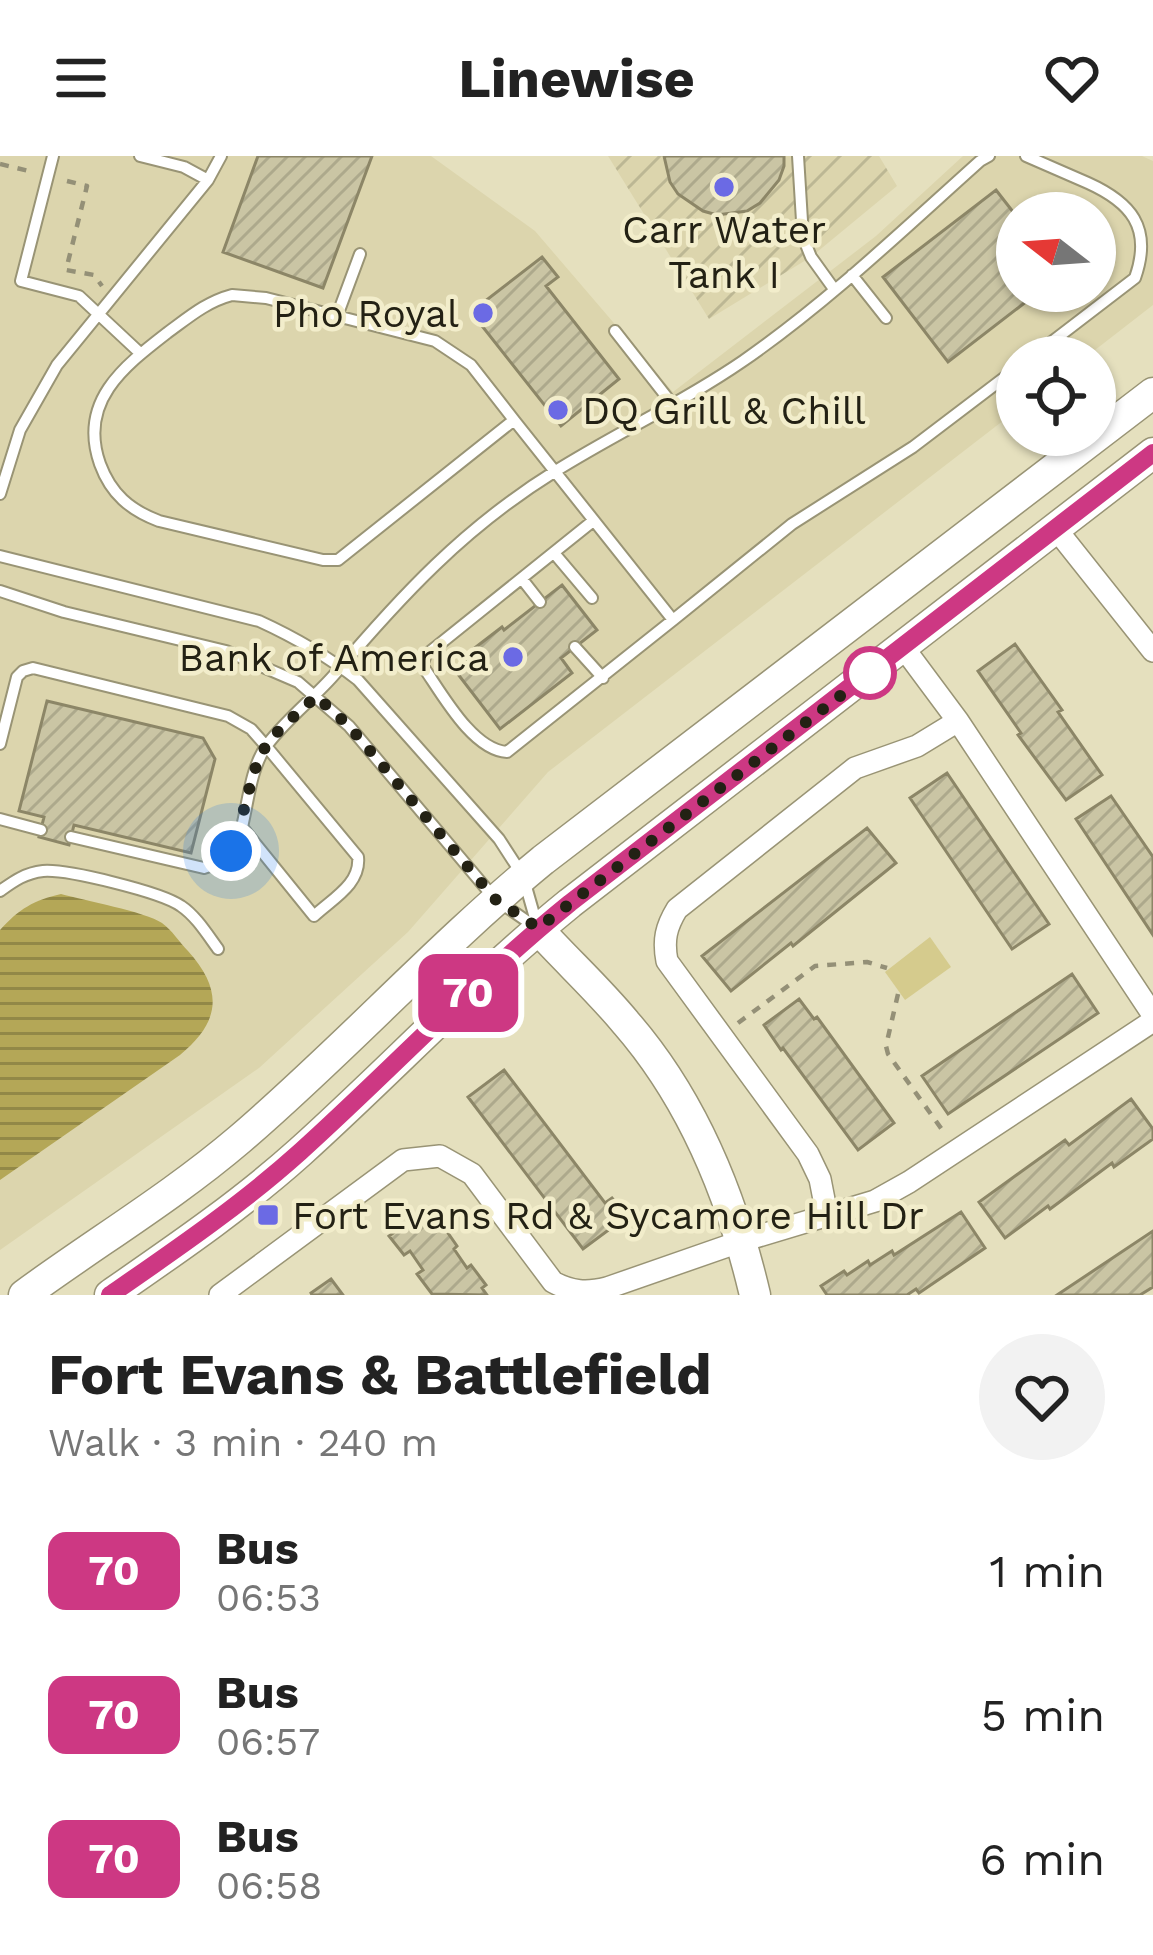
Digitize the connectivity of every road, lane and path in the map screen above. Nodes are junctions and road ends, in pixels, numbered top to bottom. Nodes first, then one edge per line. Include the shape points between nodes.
1 (53, 156) edge
2 (140, 156) edge
3 (221, 156) edge
4 (798, 156) edge
5 (989, 156) edge
6 (1026, 156) edge
7 (0, 164) edge
8 (48, 176) junction
9 (208, 180) junction
10 (361, 254) dead end
11 (852, 274) junction
12 (834, 289) junction
13 (112, 296) junction
14 (98, 313) junction
15 (337, 316) junction
16 (886, 318) dead end
17 (615, 331) dead end
18 (1060, 336) edge
19 (140, 353) junction
20 (996, 384) edge
21 (1153, 393) edge
22 (673, 406) junction
23 (514, 420) junction
24 (1153, 453) edge
25 (554, 472) junction
26 (0, 494) edge
27 (592, 521) junction
28 (1056, 529) junction
29 (554, 553) junction
30 (0, 556) edge
31 (522, 578) junction
32 (0, 591) edge
33 (592, 598) dead end
34 (540, 602) dead end
35 (673, 620) junction
36 (575, 647) dead end
37 (903, 647) junction
38 (1153, 651) edge
39 (341, 667) junction
40 (603, 678) junction
41 (316, 696) junction
42 (958, 721) junction
43 (0, 745) edge
44 (266, 746) junction
45 (0, 819) edge
46 (242, 827) junction
47 (40, 830) dead end
48 (71, 837) dead end
49 (523, 876) junction
50 (0, 891) edge
51 (495, 899) junction
52 (538, 928) junction
53 (218, 949) dead end
54 (887, 968) dead end
55 (898, 994) dead end
56 (1153, 1018) edge
57 (721, 1036) junction
58 (956, 1151) junction
59 (827, 1215) junction
60 (742, 1241) junction
61 (24, 1295) edge
62 (110, 1295) edge
63 (220, 1295) edge
64 (755, 1295) edge

1 - 8 lane
2 - 9 lane
3 - 9 lane
4 - 12 lane via 803,237
5 - 11 lane
6 - 18 lane via 1128,202 1152,233 1148,264 1136,278
7 - 8 path
8 - 13 path via 87,186 66,270 94,275
8 - 14 lane via 21,280 80,296
9 - 13 lane
10 - 15 lane
11 - 12 lane
11 - 16 lane
12 - 22 lane
13 - 14 lane
14 - 19 lane
14 - 26 lane via 31,407
15 - 19 lane via 232,295 209,301
15 - 23 lane via 453,351
17 - 22 lane
19 - 23 lane via 109,384 97,410 95,451 115,493 159,521 322,560 338,560
20 - 35 lane via 792,524
21 - 49 main road
22 - 25 lane
23 - 25 lane
24 - 28 main road
25 - 27 lane
25 - 39 lane via 452,548
27 - 29 lane
27 - 35 lane
28 - 37 main road
28 - 38 street
29 - 31 lane
29 - 33 lane
30 - 39 lane via 259,620
31 - 34 lane
31 - 40 lane via 426,655 422,665 461,720 484,745 507,752
32 - 41 lane via 226,651
35 - 40 lane
36 - 40 lane
37 - 42 street
37 - 52 main road
39 - 41 lane
39 - 49 lane via 499,839
41 - 44 lane
41 - 51 lane
42 - 56 street
42 - 57 street via 855,768 677,909 667,926 667,962
43 - 44 lane via 17,677 34,668 228,716
44 - 46 lane
44 - 46 lane via 358,857 359,870 314,916
45 - 47 lane
46 - 48 lane via 231,851 204,868
49 - 51 main road
49 - 52 lane
50 - 53 lane via 45,871 92,878 174,901
51 - 52 lane
51 - 61 main road via 239,1140
52 - 60 main road via 671,1085
52 - 62 main road via 284,1166
54 - 57 path via 815,966
55 - 58 path via 888,1054
56 - 58 street
57 - 59 street via 808,1154
58 - 59 street via 875,1201
59 - 60 street
60 - 63 street via 607,1288 566,1289 534,1260 472,1174 440,1156 419,1156 387,1171
60 - 64 main road

